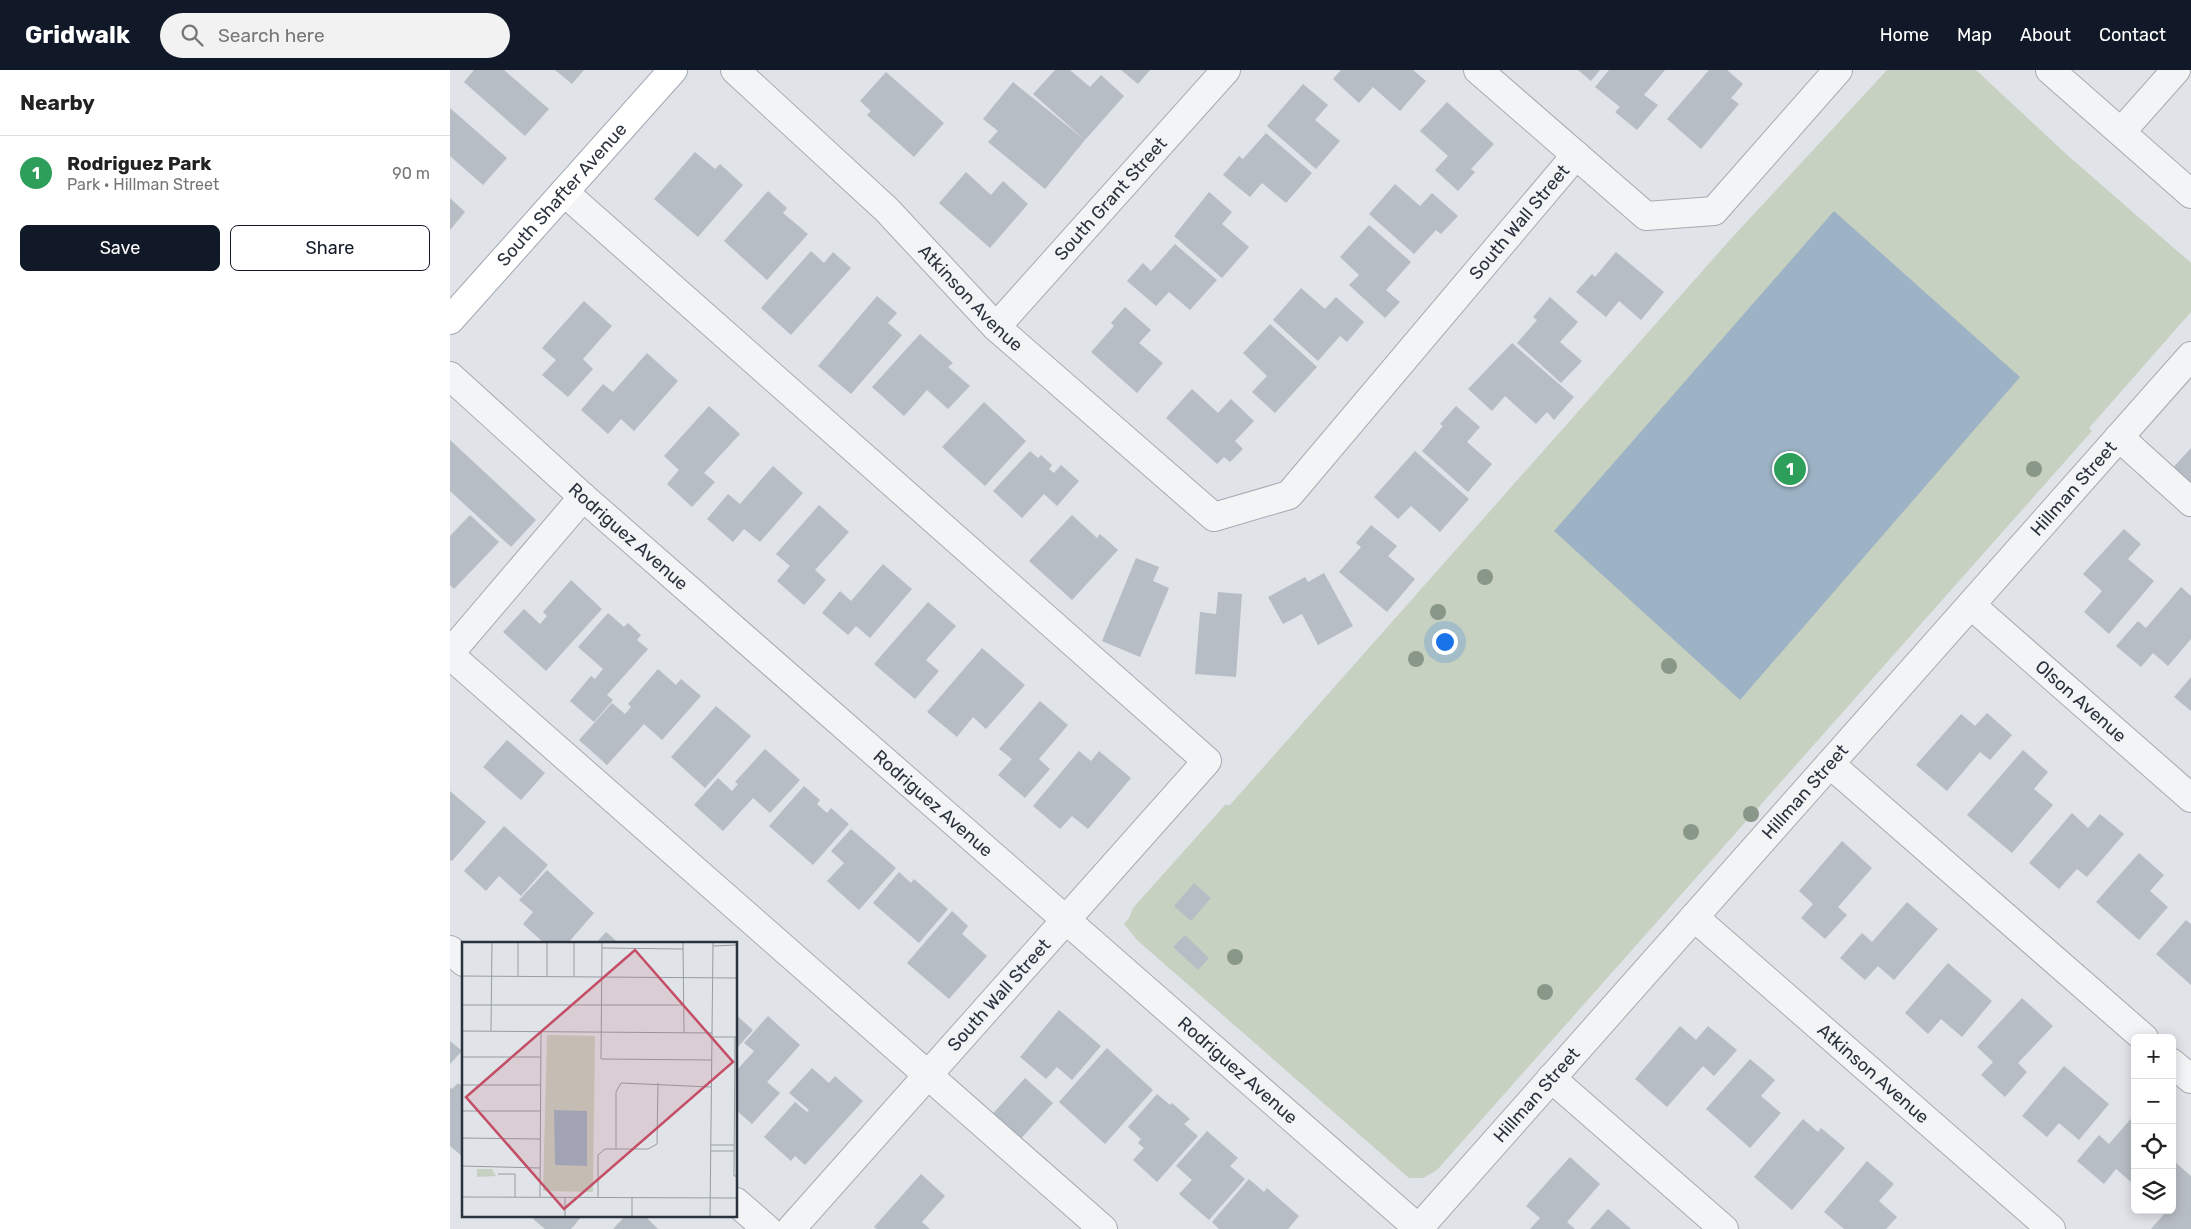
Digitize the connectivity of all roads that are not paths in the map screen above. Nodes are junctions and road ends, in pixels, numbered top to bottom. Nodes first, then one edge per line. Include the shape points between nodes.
1 (673, 70) edge
2 (735, 70) edge
3 (1226, 70) edge
4 (1478, 70) edge
5 (1838, 70) edge
6 (2050, 70) edge
7 (2176, 70) edge
8 (2121, 132) junction
9 (1576, 156) junction
10 (564, 192) junction
11 (2191, 194) edge
12 (450, 320) edge
13 (996, 327) junction
14 (2191, 356) edge
15 (450, 376) edge
16 (2119, 438) junction
17 (582, 497) junction
18 (2191, 502) edge
19 (1214, 516) joint
20 (1971, 606) junction
21 (450, 654) edge
22 (1830, 764) junction
23 (2191, 798) edge
24 (1694, 917) junction
25 (1066, 920) junction
26 (450, 950) edge
27 (462, 960) edge
28 (2139, 1034) edge
29 (2176, 1066) edge
30 (928, 1076) junction
31 (1551, 1078) junction
32 (2191, 1079) edge
33 (738, 1204) edge
34 (767, 1229) edge
35 (791, 1229) edge
36 (1103, 1229) edge
37 (1418, 1229) edge
38 (1724, 1229) edge
39 (2051, 1229) edge

1 - 10 main road, South Shafter Avenue
2 - 13 street, Atkinson Avenue via 887,210
3 - 13 street, South Grant Street
4 - 9 street
5 - 9 street, South Wall Street via 1714,211 1646,216
6 - 8 street
7 - 8 street
8 - 11 street
9 - 19 street, South Wall Street via 1289,495
10 - 12 main road, South Shafter Avenue
10 - 25 street, South Wall Street via 1207,761
13 - 19 street, Atkinson Avenue
14 - 16 street, Hillman Street
15 - 17 street, Rodriguez Avenue
16 - 18 street
16 - 20 street, Hillman Street
17 - 21 street
17 - 25 street, Rodriguez Avenue
20 - 22 street, Hillman Street
20 - 23 street, Olson Avenue
21 - 30 street
22 - 24 street, Hillman Street
22 - 28 street
24 - 31 street, Hillman Street
24 - 39 street, Atkinson Avenue
25 - 30 street, South Wall Street
25 - 37 street, Rodriguez Avenue
26 - 27 street
29 - 32 street
30 - 35 street, South Wall Street
30 - 36 street
31 - 37 street, Hillman Street
31 - 38 street
33 - 34 street

